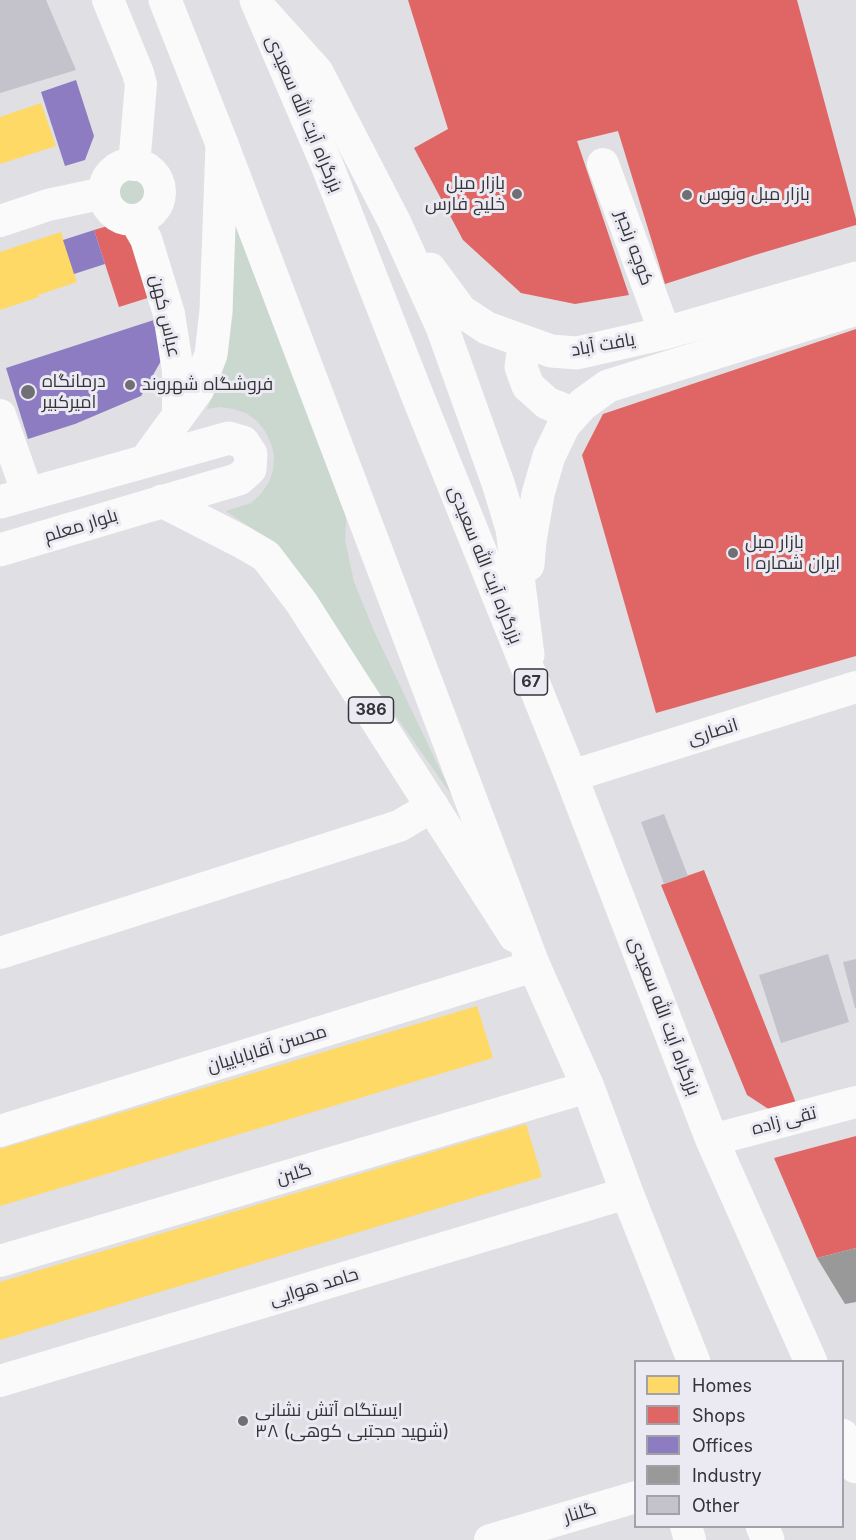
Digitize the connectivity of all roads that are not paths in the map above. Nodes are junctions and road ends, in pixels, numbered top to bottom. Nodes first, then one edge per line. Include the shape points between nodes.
1 (108, 0) edge
2 (165, 0) edge
3 (258, 4) edge
4 (222, 144) junction
5 (603, 164) dead end
6 (134, 165) junction
7 (104, 193) junction
8 (135, 220) junction
9 (0, 221) edge
10 (395, 223) junction
11 (856, 278) edge
12 (856, 309) edge
13 (665, 333) junction
14 (529, 345) junction
15 (574, 414) junction
16 (0, 415) edge
17 (178, 415) junction
18 (146, 460) junction
19 (14, 498) edge
20 (162, 501) junction
21 (0, 550) edge
22 (531, 681) junction
23 (856, 687) edge
24 (571, 776) junction
25 (433, 806) junction
26 (0, 953) edge
27 (534, 966) junction
28 (588, 1087) junction
29 (856, 1102) edge
30 (0, 1131) edge
31 (712, 1140) junction
32 (627, 1193) junction
33 (0, 1261) edge
34 (797, 1328) junction
35 (694, 1359) edge
36 (802, 1360) edge
37 (811, 1360) edge
38 (0, 1381) edge
39 (844, 1437) edge
40 (856, 1467) edge
41 (634, 1498) edge
42 (493, 1540) edge

1 - 6 street via 141,84
2 - 4 main road
3 - 10 main road via 316,72
3 - 22 main road, بزرگراه آیت الله سعیدی / 67 via 327,165
4 - 17 main road via 212,354 198,389
4 - 27 main road
5 - 13 street, کوچه رنجبر
6 - 7 street via 117,169 105,184
6 - 8 street via 144,167 156,179 159,197 151,212
7 - 8 street via 110,210
7 - 9 street
8 - 17 street, عباس کهن via 146,239 169,314
10 - 14 main road, یافت آباد via 461,311 487,328
10 - 22 main road via 442,327 512,529
11 - 13 main road, یافت آباد
12 - 15 main road via 608,386
13 - 14 main road, یافت آباد via 577,353
14 - 15 main road via 521,367 528,386 548,403
15 - 22 main road via 549,456 530,541 527,586
16 - 19 street
17 - 18 main road
18 - 19 main road
18 - 20 main road, بلوار معلم via 229,438 243,442 251,454 250,469 239,478
20 - 21 main road, بلوار معلم
20 - 25 main road, 386 via 266,556 301,602
22 - 24 main road, بزرگراه آیت الله سعیدی / 67
23 - 24 street, انصاری
24 - 31 main road, بزرگراه آیت الله سعیدی / 67
25 - 26 street via 399,826
25 - 27 main road, 386
27 - 28 main road
27 - 30 street, محسن آقاباباییان
28 - 32 main road
28 - 33 street, گلبن
29 - 31 street, تقی زاده
31 - 34 main road, بزرگراه آیت الله سعیدی / 67
32 - 35 main road
32 - 38 street, حامد هوایی
34 - 36 main road
34 - 37 main road, بزرگراه آیت الله سعیدی / 67
39 - 40 main road
41 - 42 street, گلنار

